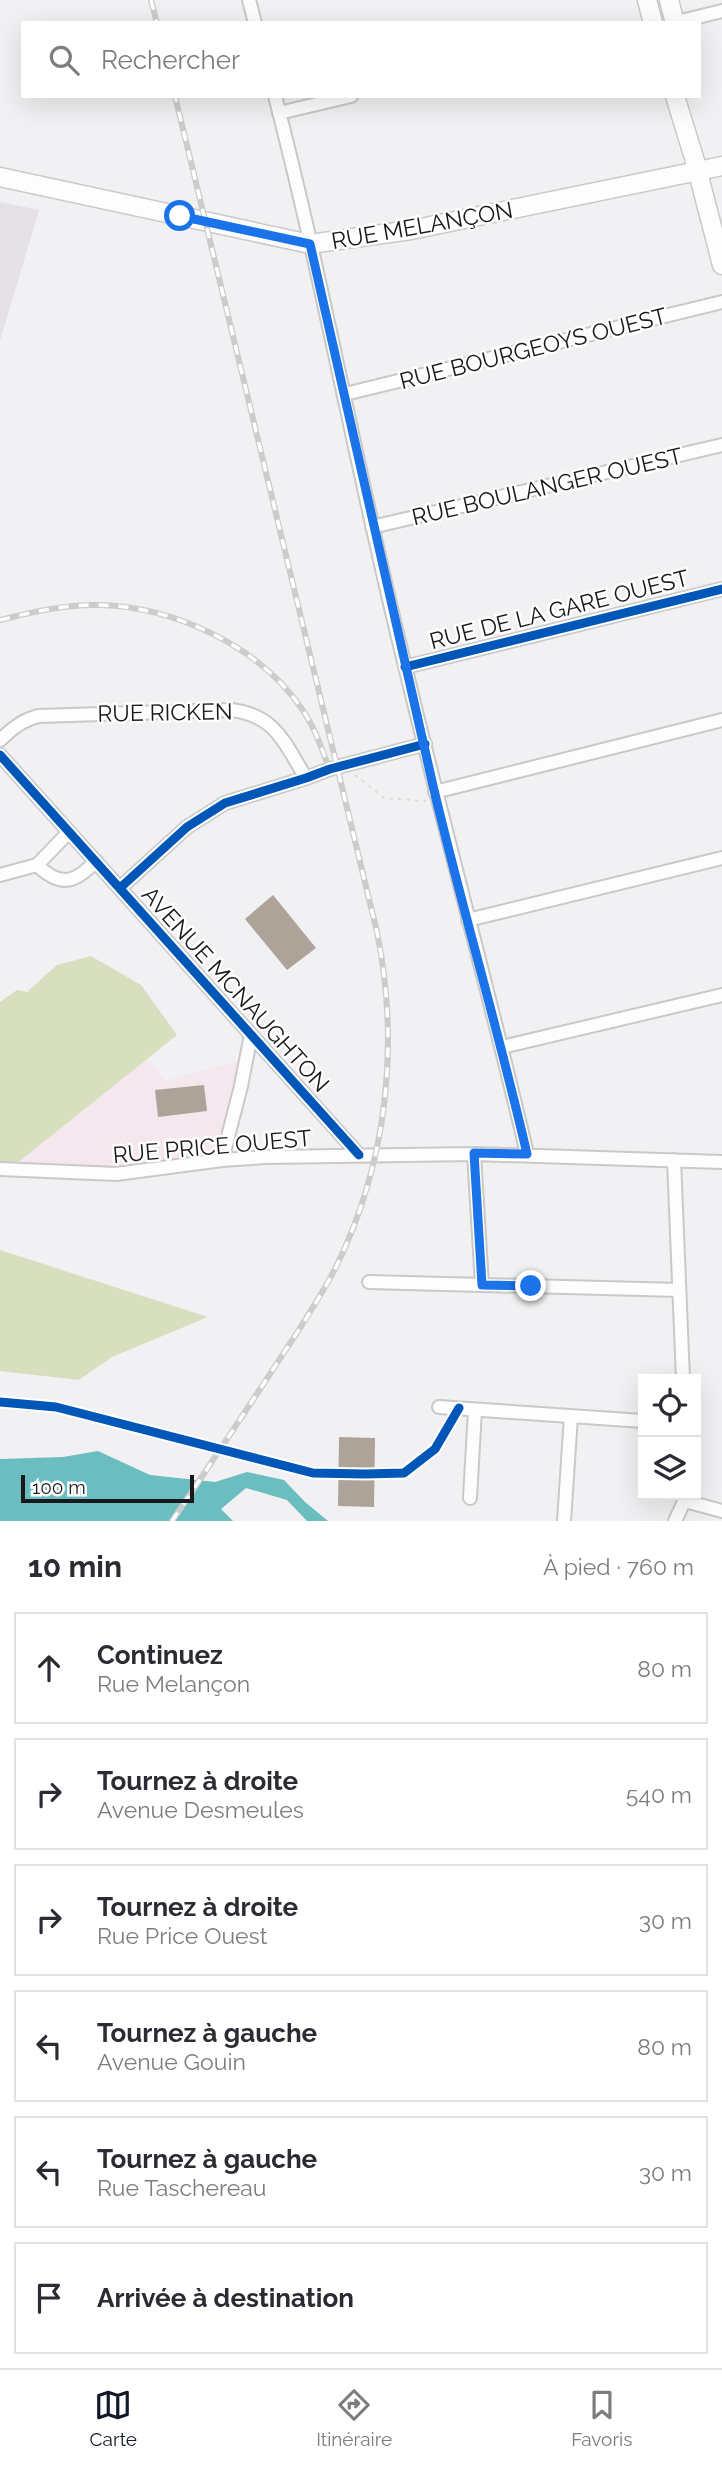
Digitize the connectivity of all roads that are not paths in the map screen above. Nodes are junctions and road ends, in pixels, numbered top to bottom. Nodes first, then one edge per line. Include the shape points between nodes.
1 (249, 0) edge
2 (647, 0) edge
3 (669, 0) edge
4 (722, 11) edge
5 (254, 21) edge
6 (652, 21) edge
7 (674, 21) edge
8 (682, 21) edge
9 (275, 98) edge
10 (343, 98) edge
11 (676, 98) edge
12 (685, 98) edge
13 (279, 113) junction
14 (696, 166) junction
15 (722, 166) edge
16 (0, 177) edge
17 (310, 244) junction
18 (722, 265) edge
19 (722, 302) edge
20 (345, 394) junction
21 (722, 445) edge
22 (372, 527) junction
23 (722, 589) edge
24 (405, 667) junction
25 (722, 720) edge
26 (0, 740) edge
27 (425, 744) junction
28 (0, 755) edge
29 (306, 778) junction
30 (436, 797) junction
31 (69, 832) junction
32 (722, 858) edge
33 (96, 861) junction
34 (37, 865) junction
35 (0, 874) edge
36 (120, 888) junction
37 (468, 920) junction
38 (722, 995) edge
39 (251, 1035) junction
40 (502, 1047) junction
41 (474, 1153) junction
42 (527, 1154) junction
43 (359, 1155) junction
44 (222, 1160) junction
45 (674, 1160) junction
46 (722, 1162) edge
47 (0, 1169) edge
48 (369, 1282) dead end
49 (482, 1285) junction
50 (679, 1290) junction
51 (683, 1374) edge
52 (439, 1407) dead end
53 (475, 1410) junction
54 (571, 1416) junction
55 (638, 1421) edge
56 (470, 1498) dead end
57 (685, 1500) edge
58 (692, 1500) edge
59 (722, 1510) edge
60 (564, 1521) edge
61 (676, 1521) edge

1 - 5 street
2 - 6 street
3 - 7 street
4 - 8 street
9 - 13 street
10 - 13 street
11 - 14 street
12 - 14 street
13 - 17 street
14 - 15 street, RUE MELANÇON
14 - 17 street, RUE MELANÇON via 411,230
14 - 18 street
16 - 17 street, RUE MELANÇON
17 - 20 street
19 - 20 street, RUE BOURGEOYS OUEST
20 - 22 street
21 - 22 street, RUE BOULANGER OUEST
22 - 24 street
23 - 24 street, RUE DE LA GARE OUEST
24 - 27 street
25 - 30 street
26 - 29 street, RUE RICKEN via 12,728 38,716 249,712 277,730
27 - 29 street
27 - 30 street
28 - 31 street, AVENUE MCNAUGHTON
29 - 36 street via 225,803 187,827
30 - 37 street
31 - 33 street, AVENUE MCNAUGHTON
31 - 34 street
32 - 37 street
33 - 34 street via 78,877 62,882
33 - 36 street, AVENUE MCNAUGHTON
34 - 35 street
36 - 39 street, AVENUE MCNAUGHTON
37 - 40 street
38 - 40 street
39 - 43 street, AVENUE MCNAUGHTON
39 - 44 street, AVENUE MCNAUGHTON
40 - 42 street
41 - 42 street, RUE PRICE OUEST
41 - 43 street, RUE PRICE OUEST
41 - 49 street
42 - 45 street, RUE PRICE OUEST
43 - 44 street, RUE PRICE OUEST
44 - 47 street, RUE PRICE OUEST via 116,1174
45 - 46 street, RUE PRICE OUEST
45 - 50 street
48 - 49 street
49 - 50 street
50 - 51 street
52 - 53 street
53 - 54 street
53 - 56 street
54 - 55 street
54 - 60 street
57 - 61 street
58 - 59 street

